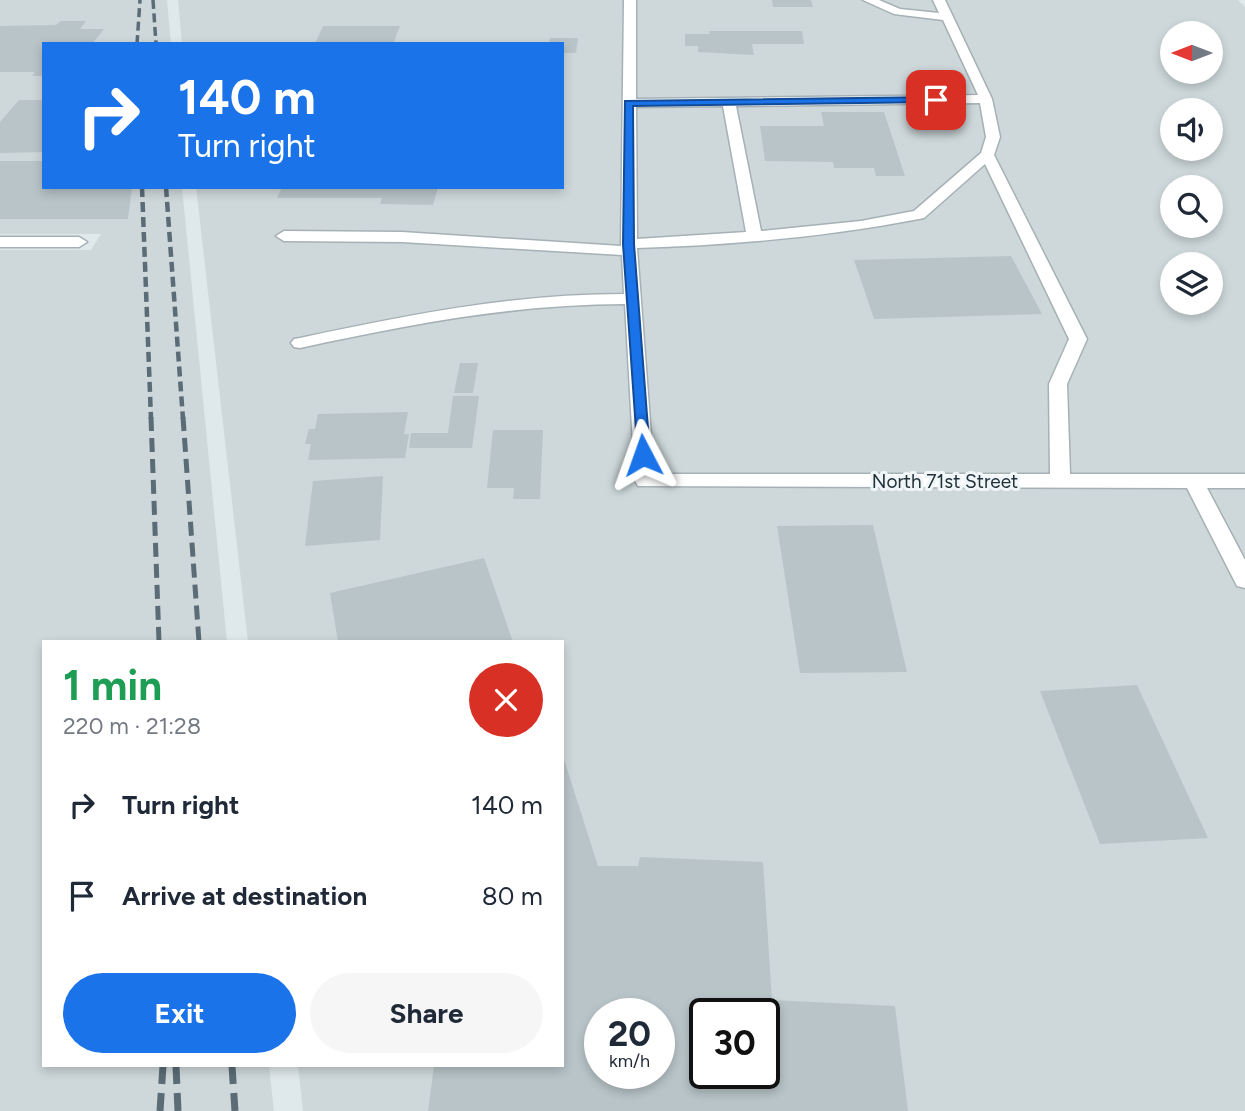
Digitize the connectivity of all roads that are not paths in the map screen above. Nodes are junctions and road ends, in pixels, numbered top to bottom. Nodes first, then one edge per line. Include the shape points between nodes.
1 (630, 0) edge
2 (869, 0) edge
3 (939, 0) edge
4 (947, 17) junction
5 (986, 99) junction
6 (628, 103) junction
7 (729, 103) junction
8 (987, 155) junction
9 (284, 236) dead end
10 (754, 236) junction
11 (0, 242) edge
12 (79, 242) dead end
13 (629, 248) junction
14 (632, 299) junction
15 (300, 343) dead end
16 (1193, 480) junction
17 (1060, 481) junction
18 (1245, 481) edge
19 (1245, 580) edge

1 - 6 street
2 - 4 street via 898,12
3 - 4 street
4 - 5 street
5 - 7 street
5 - 8 street via 993,137
6 - 7 street
6 - 13 street
7 - 10 street
8 - 10 street via 919,215 861,226
8 - 17 street via 1078,339 1058,384
9 - 13 street via 415,237
10 - 13 street
11 - 12 street
13 - 14 street
14 - 15 street via 592,298 433,316
14 - 17 street, North 71st Street via 645,481
16 - 17 street, North 71st Street
16 - 18 street, North 71st Street
16 - 19 street

